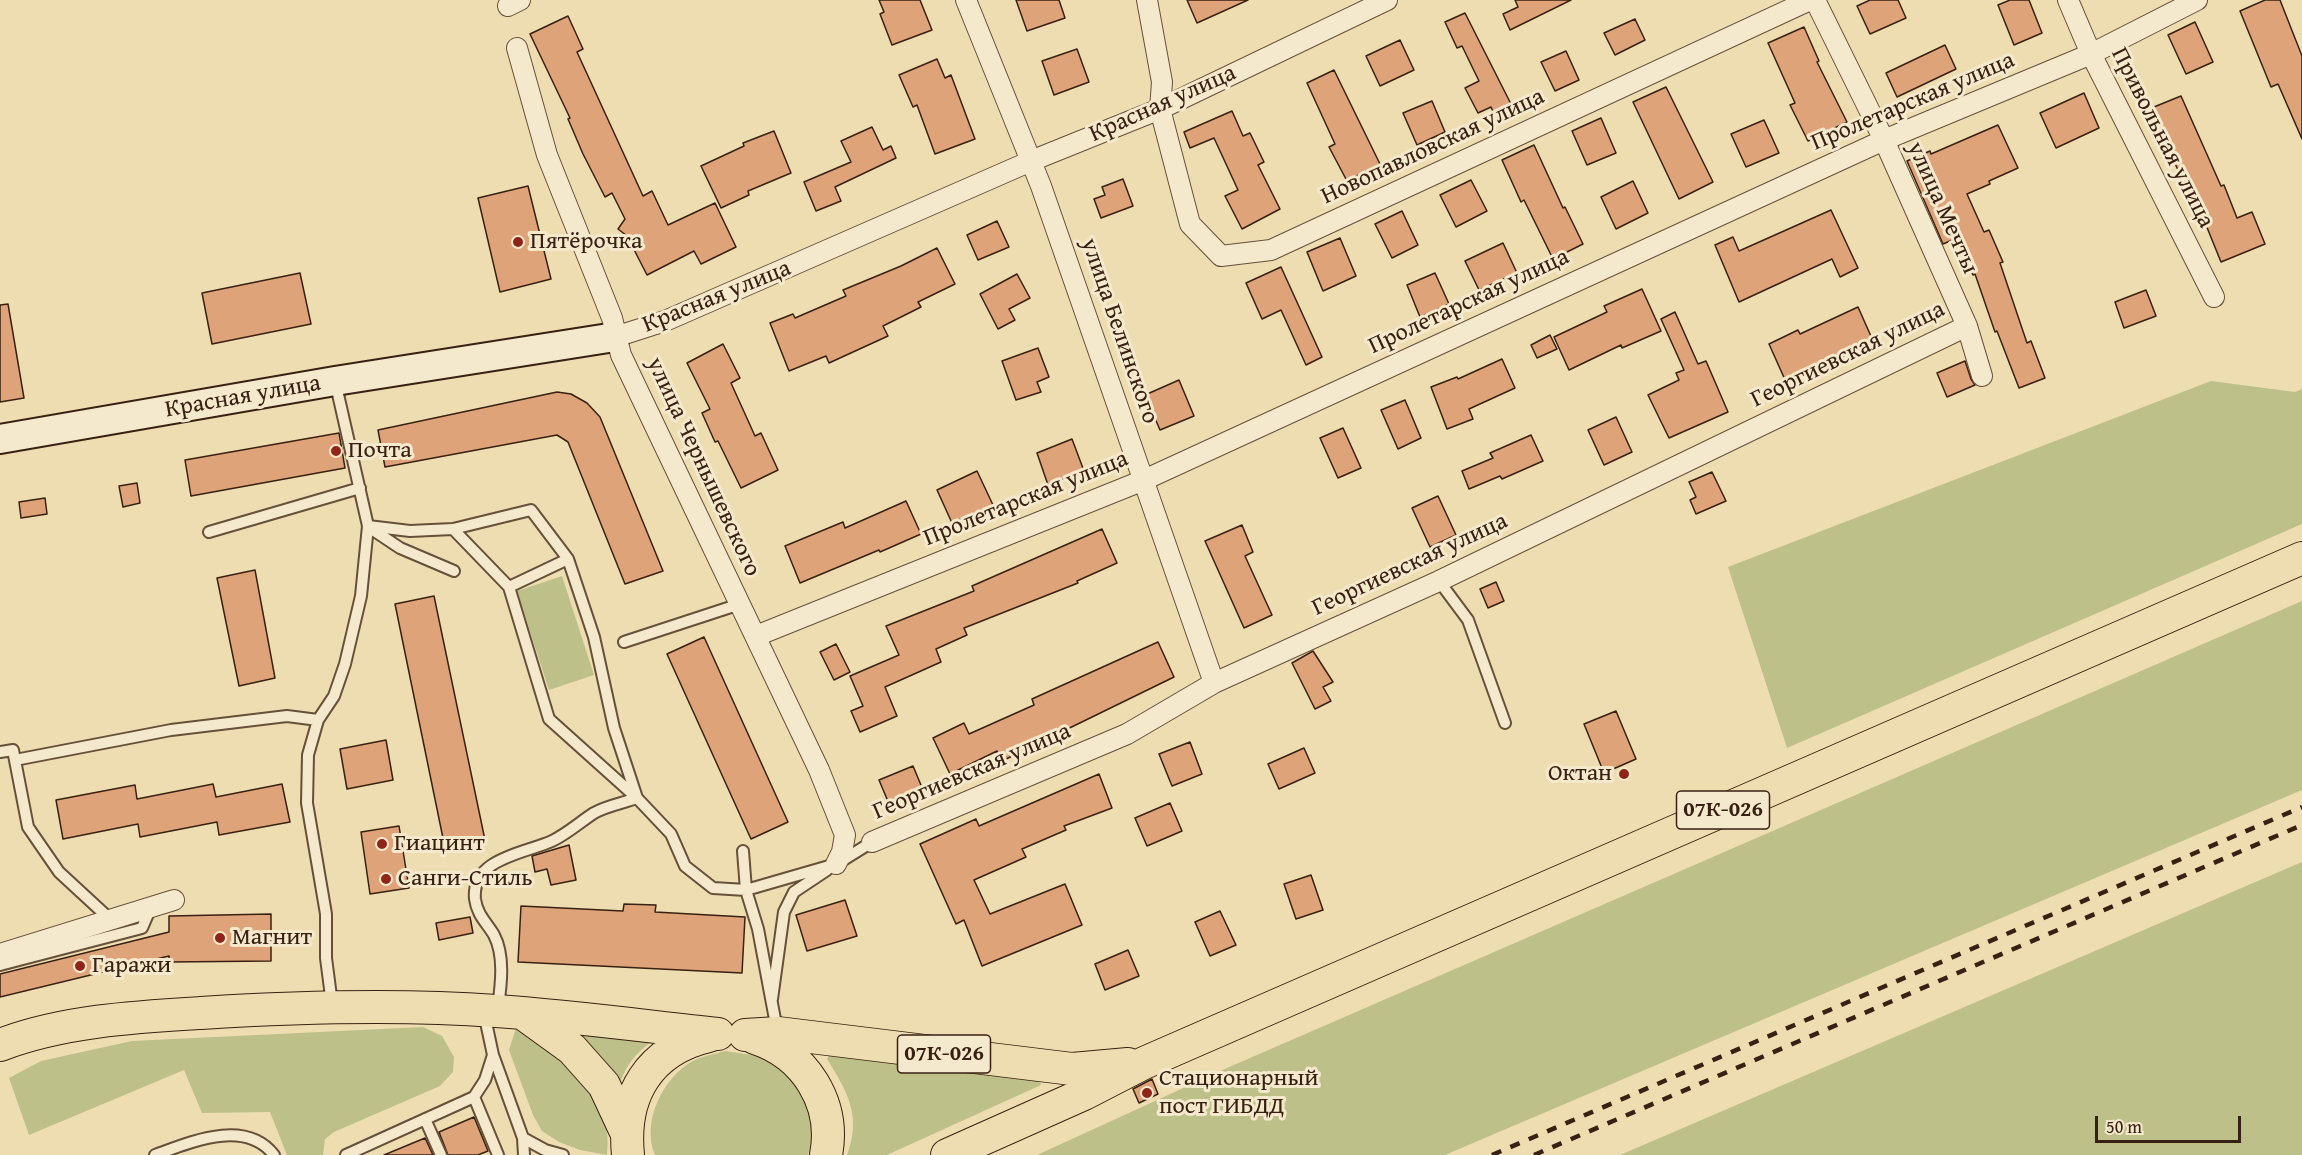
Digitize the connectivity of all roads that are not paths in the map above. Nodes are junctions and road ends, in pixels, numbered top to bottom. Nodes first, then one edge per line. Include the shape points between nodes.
1 (966, 0) edge
2 (1147, 0) edge
3 (1387, 0) edge
4 (1813, 0) edge
5 (2068, 0) edge
6 (2198, 0) edge
7 (517, 48) dead end
8 (2091, 54) junction
9 (1160, 109) junction
10 (1884, 140) junction
11 (1030, 161) junction
12 (2214, 297) dead end
13 (1966, 326) junction
14 (615, 337) junction
15 (1982, 376) dead end
16 (335, 381) junction
17 (0, 439) edge
18 (1144, 480) junction
19 (360, 488) junction
20 (368, 526) junction
21 (453, 529) junction
22 (209, 532) dead end
23 (2302, 558) edge
24 (568, 559) junction
25 (454, 571) dead end
26 (1439, 581) junction
27 (509, 587) junction
28 (740, 604) junction
29 (756, 636) junction
30 (624, 642) dead end
31 (1214, 683) junction
32 (318, 720) junction
33 (1504, 723) dead end
34 (0, 752) edge
35 (15, 760) junction
36 (637, 798) junction
37 (872, 842) joint
38 (743, 850) dead end
39 (836, 864) junction
40 (746, 890) junction
41 (174, 900) dead end
42 (151, 908) junction
43 (111, 920) junction
44 (0, 954) edge
45 (0, 965) edge
46 (772, 999) junction
47 (333, 1007) junction
48 (502, 1012) junction
49 (778, 1033) junction
50 (731, 1034) junction
51 (0, 1045) edge
52 (493, 1055) junction
53 (1144, 1062) junction
54 (474, 1097) junction
55 (425, 1119) junction
56 (523, 1138) junction
57 (627, 1144) edge
58 (155, 1155) edge
59 (274, 1155) edge
60 (346, 1155) edge
61 (441, 1155) edge
62 (498, 1155) edge
63 (524, 1155) edge
64 (563, 1155) edge
65 (826, 1155) edge
66 (947, 1155) edge

1 - 11 street, улица Белинского
2 - 9 street via 1162,82
3 - 9 street, Красная улица
4 - 9 street, Новопавловская улица via 1271,250 1221,256 1190,224
4 - 10 street, улица Мечты
5 - 8 street, Привольная улица
6 - 8 street, Пролетарская улица
7 - 14 street, улица Чернышевского via 547,155 612,318
8 - 10 street, Пролетарская улица
8 - 12 street, Привольная улица
9 - 11 street, Красная улица
10 - 13 street, улица Мечты
10 - 18 street, Пролетарская улица
11 - 14 street, Красная улица via 665,321
11 - 18 street, улица Белинского
13 - 15 street, улица Мечты
13 - 26 street, Георгиевская улица
14 - 16 street, Красная улица
14 - 28 street, улица Чернышевского
16 - 17 street, Красная улица
16 - 19 lane
18 - 29 street, Пролетарская улица
18 - 31 street, улица Белинского
19 - 20 lane
19 - 22 lane
20 - 21 lane via 410,531
20 - 25 lane via 400,548
20 - 32 lane via 361,596 345,664 334,696
21 - 24 lane via 531,510
21 - 27 lane
23 - 53 main road, 07К-026
24 - 27 lane
24 - 36 lane via 594,637 614,728
26 - 31 street, Георгиевская улица
26 - 33 lane via 1468,620
27 - 36 lane via 549,719
28 - 29 street, улица Чернышевского
28 - 30 lane
29 - 39 street, улица Чернышевского via 845,835 843,852
31 - 37 street, Георгиевская улица via 1127,734
32 - 35 lane via 287,716 171,730
32 - 47 lane via 308,754 307,803 326,914 326,958
34 - 35 lane via 13,750
35 - 43 lane via 28,827 58,872
36 - 40 lane via 671,834 685,866 713,888
36 - 48 lane via 597,812 553,841 490,866 478,879 475,898 499,957
37 - 39 lane
38 - 40 lane
39 - 40 lane
39 - 46 lane via 794,892 784,912
40 - 46 lane
41 - 42 street
42 - 43 street
42 - 45 lane via 142,928
43 - 44 street
46 - 49 lane
47 - 48 main road
47 - 51 main road via 96,1022 23,1036
48 - 50 main road
48 - 52 lane
48 - 57 main road via 572,1049 604,1085
49 - 50 main road, 07К-026
49 - 53 main road, 07К-026 via 1072,1070
50 - 57 main road via 689,1041 664,1055 644,1077 631,1103
50 - 65 main road via 770,1042 792,1057 810,1077 823,1100 828,1126
52 - 54 lane via 485,1080
52 - 56 lane
53 - 66 main road, 07К-026 via 1084,1094
54 - 55 lane
54 - 62 lane
55 - 60 lane
55 - 61 lane
56 - 63 lane
56 - 64 lane
58 - 59 lane via 192,1141 233,1135 255,1138

